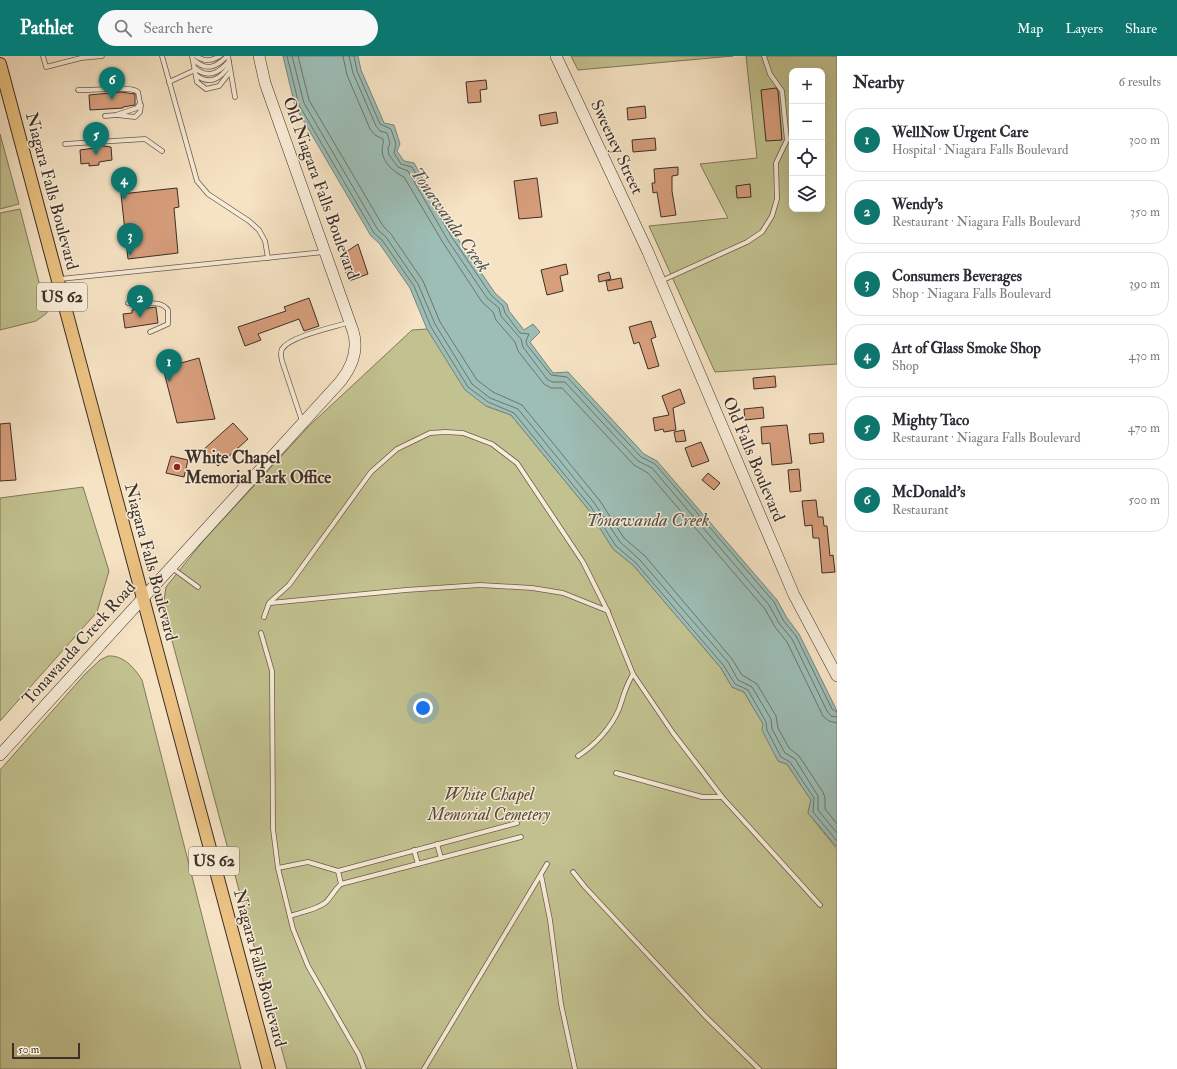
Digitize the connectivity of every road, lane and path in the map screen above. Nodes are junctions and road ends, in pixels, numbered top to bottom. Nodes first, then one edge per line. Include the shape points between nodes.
1 (43, 56) edge
2 (102, 56) edge
3 (162, 56) edge
4 (220, 56) edge
5 (227, 56) edge
6 (258, 56) edge
7 (556, 56) edge
8 (764, 56) edge
9 (194, 57) edge
10 (73, 58) edge
11 (0, 64) edge
12 (229, 64) junction
13 (195, 71) junction
14 (230, 72) junction
15 (169, 82) junction
16 (78, 90) dead end
17 (235, 97) dead end
18 (105, 116) dead end
19 (65, 144) dead end
20 (162, 151) dead end
21 (325, 252) junction
22 (648, 252) joint
23 (268, 258) junction
24 (57, 279) junction
25 (660, 282) junction
26 (128, 303) dead end
27 (352, 326) junction
28 (150, 332) dead end
29 (302, 421) junction
30 (170, 567) junction
31 (198, 587) dead end
32 (142, 598) junction
33 (269, 604) junction
34 (608, 612) junction
35 (264, 617) dead end
36 (262, 633) dead end
37 (633, 674) junction
38 (837, 676) edge
39 (0, 755) edge
40 (578, 756) dead end
41 (616, 773) dead end
42 (722, 798) junction
43 (517, 823) dead end
44 (521, 837) dead end
45 (437, 844) junction
46 (414, 850) junction
47 (441, 858) junction
48 (418, 864) junction
49 (547, 864) dead end
50 (278, 868) junction
51 (338, 871) junction
52 (573, 872) dead end
53 (541, 875) junction
54 (341, 884) junction
55 (820, 905) dead end
56 (290, 916) junction
57 (269, 1069) edge
58 (364, 1069) edge
59 (424, 1069) edge
60 (575, 1069) edge
61 (759, 1069) edge

1 - 10 lane via 46,67
2 - 10 lane
3 - 15 lane
4 - 9 lane via 211,60
5 - 9 lane via 220,63 207,68 200,66
5 - 12 lane
6 - 21 street, Old Niagara Falls Boulevard via 265,83
7 - 22 street, Sweeney Street
8 - 25 lane via 770,74 782,91 787,140 776,163 777,199 772,216 762,232 747,242
9 - 13 lane
11 - 24 main road, Niagara Falls Boulevard / US 62
12 - 13 lane via 215,73
12 - 13 lane via 223,75 213,81 202,80
12 - 14 lane
13 - 14 lane via 197,82 206,89 219,86
13 - 15 lane
14 - 17 lane
15 - 23 lane via 197,181 212,196 255,226 263,236
16 - 18 lane via 92,92 132,88 138,92 140,103 135,110
19 - 20 lane via 145,139
21 - 23 lane
21 - 27 street, Old Niagara Falls Boulevard
22 - 25 street, Old Falls Boulevard
23 - 24 lane
24 - 32 main road, Niagara Falls Boulevard / US 62
25 - 38 street, Old Falls Boulevard via 794,595
26 - 28 lane via 158,303 166,307 169,314 168,324
27 - 29 street, Tonawanda Creek Road via 356,347 349,369 340,382
27 - 29 lane via 297,339 282,349 280,354
29 - 30 street, Tonawanda Creek Road
30 - 31 lane
30 - 32 street, Tonawanda Creek Road
32 - 39 street, Tonawanda Creek Road
32 - 57 main road, Niagara Falls Boulevard / US 62
33 - 34 lane via 480,585 532,588 563,593
33 - 34 lane via 289,585 371,472 397,449 430,433 445,432 463,433 492,444 517,463 583,562
33 - 35 lane
34 - 37 lane
36 - 50 lane via 272,671 273,829
37 - 40 lane via 607,728 591,747
37 - 42 lane
41 - 42 lane via 702,797
42 - 55 lane
43 - 45 lane
44 - 47 lane
45 - 46 lane
45 - 47 lane
46 - 48 lane
46 - 51 lane
47 - 48 lane
48 - 54 lane
49 - 53 lane
50 - 51 lane via 308,862
50 - 56 lane
51 - 54 lane
52 - 61 lane via 705,1016
53 - 59 lane
53 - 60 lane via 561,1004
54 - 56 lane via 333,891 327,902
56 - 58 lane via 308,966

